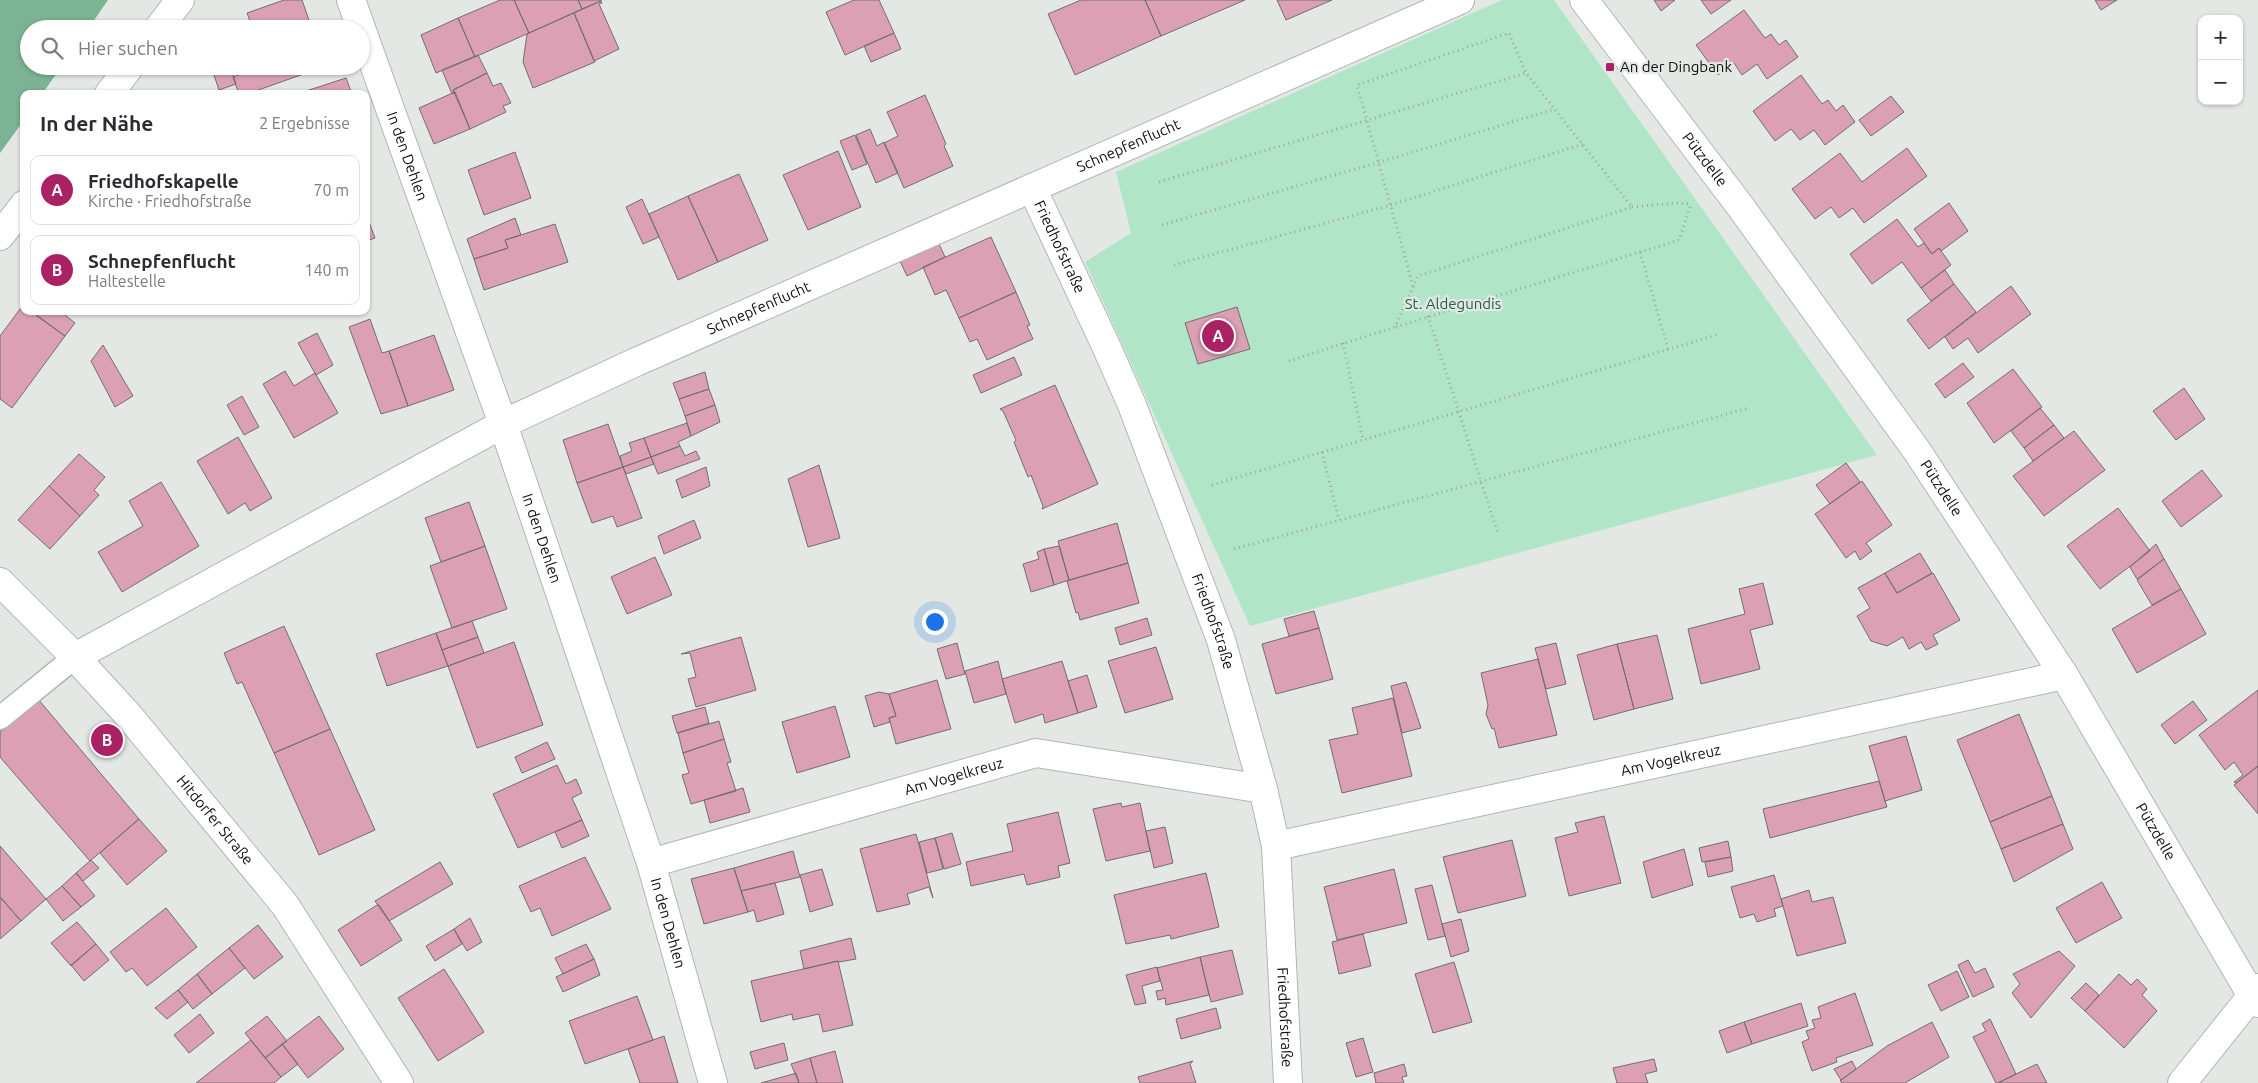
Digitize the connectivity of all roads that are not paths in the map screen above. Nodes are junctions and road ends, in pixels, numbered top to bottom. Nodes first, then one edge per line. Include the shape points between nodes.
1 (180, 0) edge
2 (351, 0) edge
3 (1460, 0) edge
4 (1584, 0) edge
5 (165, 20) edge
6 (358, 20) edge
7 (370, 53) edge
8 (123, 75) edge
9 (112, 90) edge
10 (1032, 188) junction
11 (20, 210) edge
12 (0, 236) edge
13 (503, 424) junction
14 (0, 582) edge
15 (75, 657) junction
16 (2064, 676) junction
17 (0, 718) edge
18 (1263, 789) junction
19 (1276, 846) junction
20 (651, 863) junction
21 (2256, 996) edge
22 (399, 1083) edge
23 (713, 1083) edge
24 (1288, 1083) edge
25 (2182, 1083) edge

1 - 5 street
2 - 6 street, In den Dehlen
3 - 10 street, Schnepfenflucht
4 - 16 street, Pützdelle via 1740,206 1917,451
7 - 13 street, In den Dehlen
8 - 9 street
10 - 13 street, Schnepfenflucht
10 - 18 street, Friedhofstraße via 1132,405 1221,640
11 - 12 street
13 - 15 street, Schnepfenflucht
13 - 20 street, In den Dehlen
14 - 15 street, Hitdorfer Straße
15 - 17 lane
15 - 22 street, Hitdorfer Straße via 129,716 285,905
16 - 19 street, Am Vogelkreuz
16 - 21 street, Pützdelle
18 - 19 street, Friedhofstraße
18 - 20 street, Am Vogelkreuz via 1036,753
19 - 24 street, Friedhofstraße
20 - 23 street, In den Dehlen
21 - 25 street

